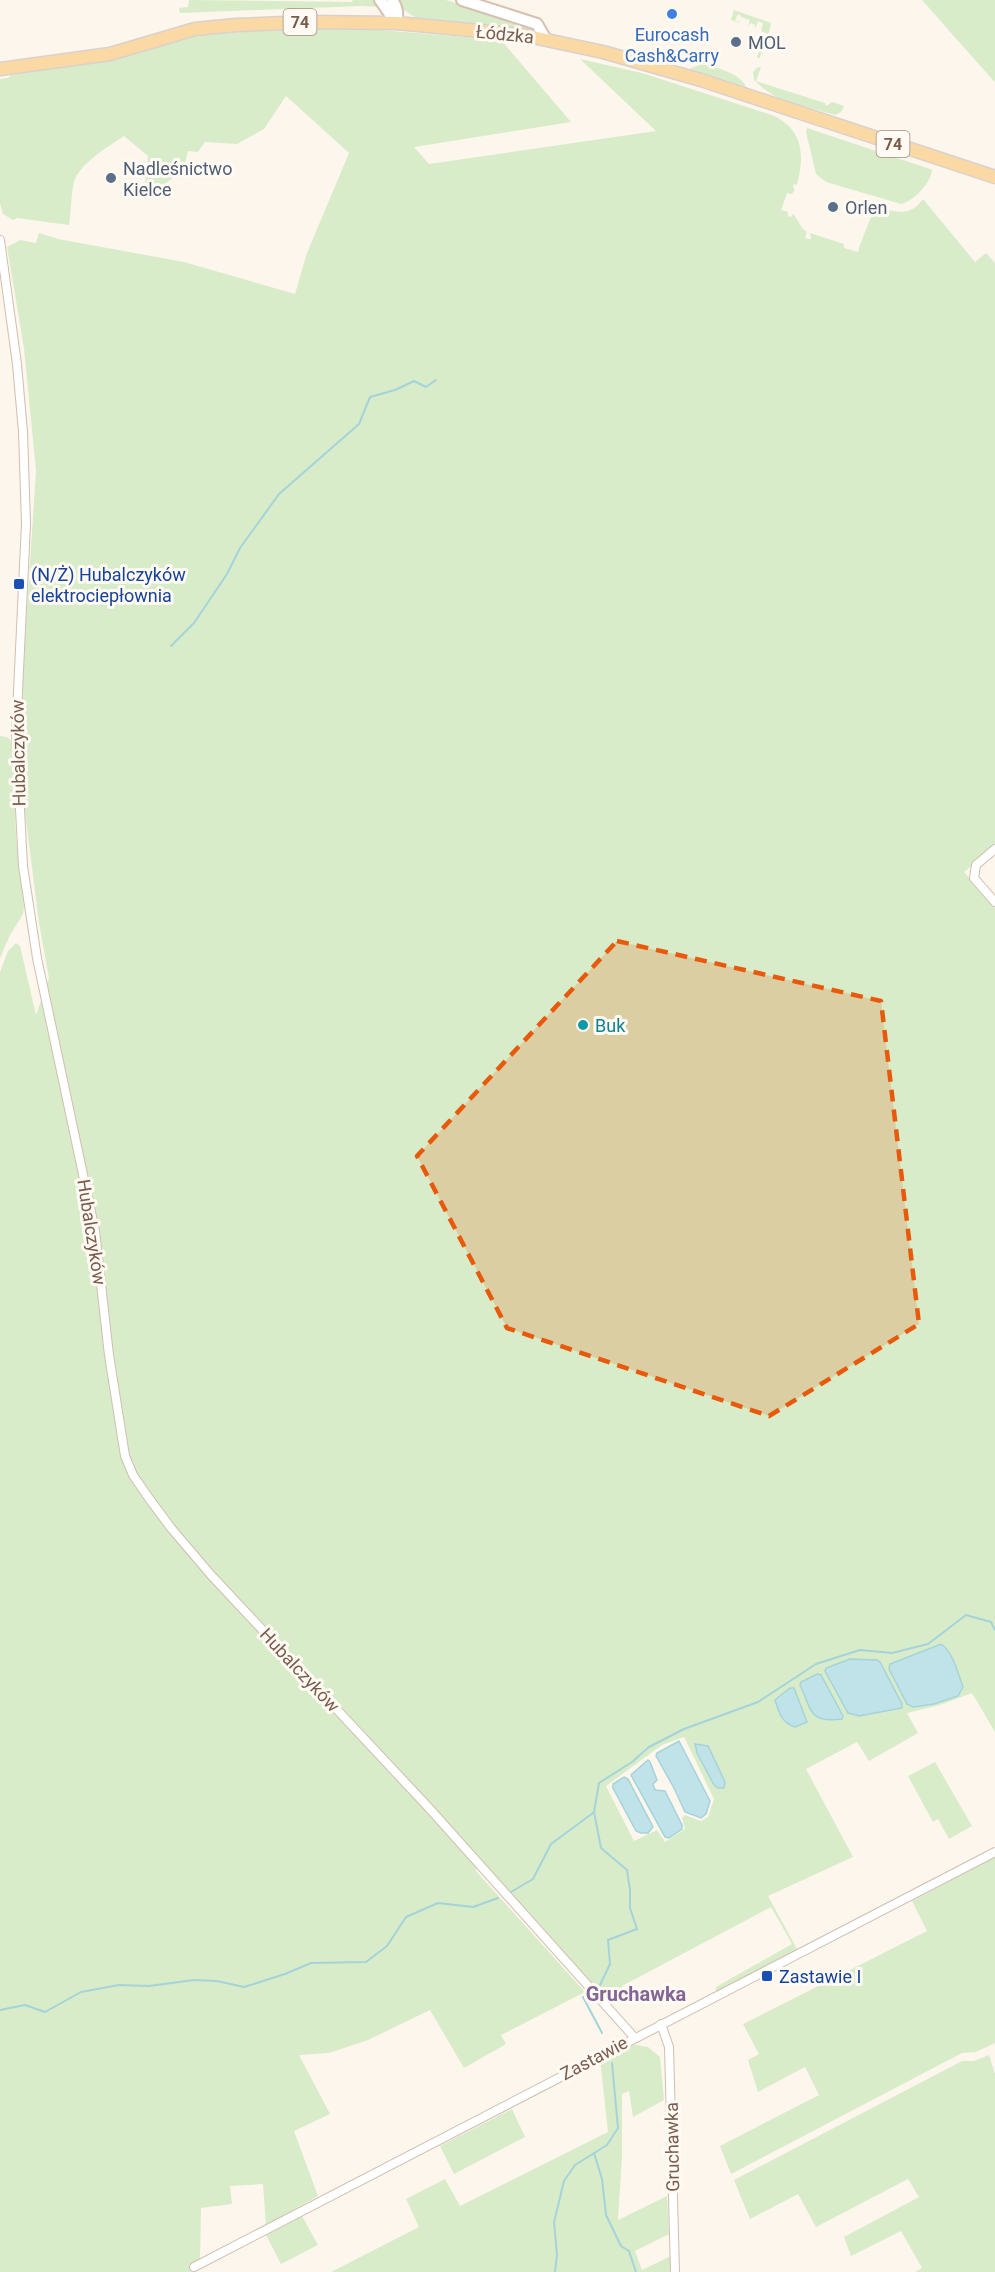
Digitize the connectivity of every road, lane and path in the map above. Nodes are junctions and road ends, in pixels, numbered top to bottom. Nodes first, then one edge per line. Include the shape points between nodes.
1 (380, 0) edge
2 (392, 0) edge
3 (462, 0) edge
4 (396, 23) junction
5 (545, 38) junction
6 (0, 69) edge
7 (995, 177) edge
8 (0, 240) edge
9 (995, 849) edge
10 (995, 902) edge
11 (995, 1851) edge
12 (661, 2024) junction
13 (634, 2037) junction
14 (194, 2267) dead end
15 (675, 2272) edge

1 - 4 street
2 - 4 street via 398,15
3 - 5 street via 537,24
4 - 5 main road, Łódzka / 74
4 - 6 main road, Łódzka / 74 via 287,22 204,27 110,54
5 - 7 main road, Łódzka / 74 via 701,80
8 - 13 street, Hubalczyków via 23,432 26,524 16,733 23,866 37,958 95,1231 125,1456 148,1497 211,1575 429,1808
9 - 10 street via 975,865 974,878
11 - 12 street, Zastawie
12 - 13 street, Zastawie
12 - 15 street, Gruchawka via 669,2047
13 - 14 street, Zastawie

